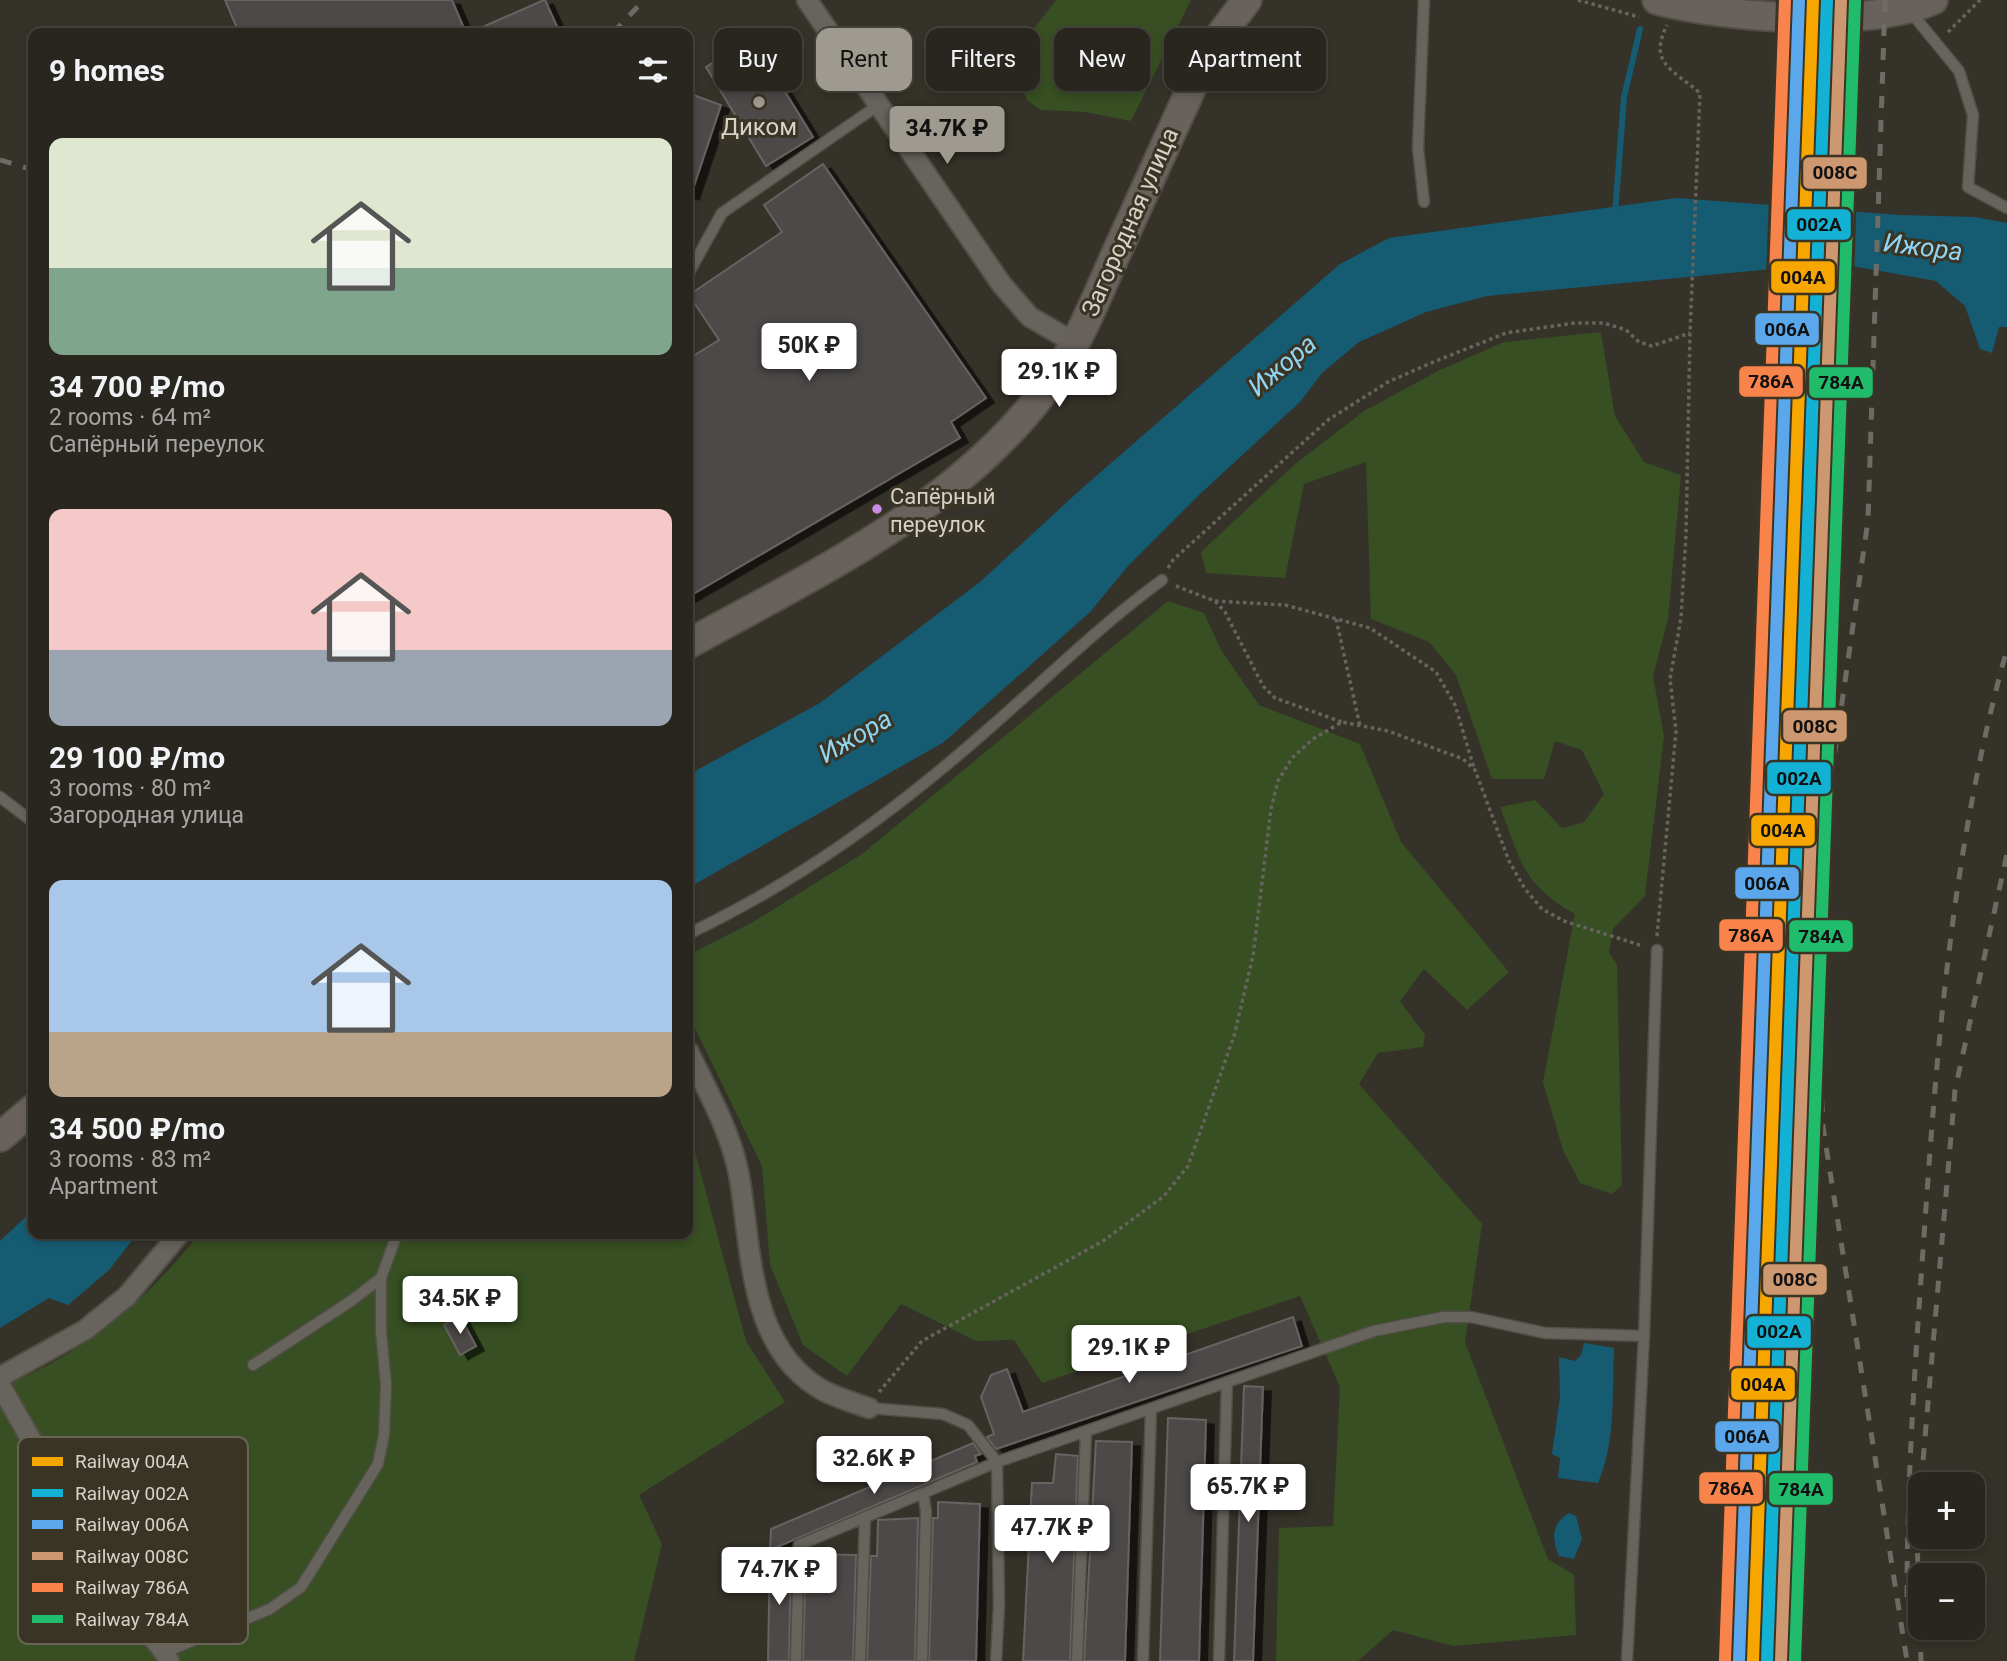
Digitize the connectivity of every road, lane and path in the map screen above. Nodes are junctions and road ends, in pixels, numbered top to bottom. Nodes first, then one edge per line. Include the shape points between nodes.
1 (807, 0) edge
2 (1247, 0) edge
3 (1424, 0) edge
4 (1980, 0) edge
5 (1921, 5) edge
6 (1662, 12) edge
7 (1936, 43) junction
8 (880, 103) junction
9 (1424, 202) dead end
10 (2007, 208) edge
11 (693, 265) edge
12 (1690, 332) junction
13 (1075, 344) junction
14 (1162, 580) junction
15 (1215, 601) junction
16 (1336, 619) junction
17 (693, 641) edge
18 (1342, 722) junction
19 (1360, 726) junction
20 (1475, 770) junction
21 (0, 797) edge
22 (28, 818) edge
23 (693, 932) edge
24 (1657, 950) junction
25 (693, 1062) edge
26 (28, 1113) edge
27 (0, 1138) edge
28 (175, 1239) edge
29 (395, 1239) edge
30 (381, 1278) junction
31 (1644, 1336) junction
32 (253, 1365) dead end
33 (0, 1377) edge
34 (1227, 1382) junction
35 (0, 1385) edge
36 (869, 1408) junction
37 (1151, 1409) junction
38 (1086, 1432) junction
39 (30, 1437) edge
40 (997, 1462) junction
41 (923, 1493) junction
42 (865, 1517) junction
43 (248, 1619) edge
44 (195, 1644) edge
45 (167, 1657) edge
46 (796, 1661) edge
47 (860, 1661) edge
48 (922, 1661) edge
49 (996, 1661) edge
50 (1077, 1661) edge
51 (1143, 1661) edge
52 (1219, 1661) edge
53 (1627, 1661) edge

1 - 8 street
2 - 13 main road, Загородная улица via 1213,45 1196,78
3 - 9 lane via 1418,148
4 - 7 path
5 - 6 main road via 1876,17 1683,7
5 - 7 lane
6 - 12 path via 1658,51 1662,60 1700,93
7 - 10 lane via 1959,71 1973,115 1968,187
8 - 11 lane via 722,213
8 - 13 street via 1002,285 1030,317
12 - 14 path via 1653,346 1604,323 1506,333 1388,382 1328,420 1172,560
12 - 24 path via 1686,534 1681,618 1670,679 1676,731
13 - 17 main road, Загородная улица via 1045,389 977,464 890,528
14 - 15 path
14 - 23 lane via 916,791 849,842 768,894
15 - 16 path via 1285,605
15 - 18 path via 1269,692 1292,706
16 - 19 path
16 - 20 path via 1370,628 1436,672 1455,705
18 - 19 path
18 - 36 path via 1292,758 1278,781 1253,956 1234,1036 1188,1166 1164,1196 1103,1241 922,1341 888,1377
19 - 20 path via 1388,731 1463,759
20 - 24 path via 1509,861 1542,909 1563,921
21 - 22 lane
24 - 31 lane
25 - 36 street via 724,1127 739,1173 748,1254 758,1300 775,1339 796,1368 823,1390
26 - 27 main road
28 - 33 street via 127,1296 85,1331
29 - 30 lane
30 - 32 lane
30 - 43 lane via 386,1385 378,1464 302,1587
31 - 34 lane via 1545,1333 1471,1317 1444,1317 1374,1331
31 - 53 lane
34 - 37 lane
34 - 52 lane
35 - 39 street
36 - 40 lane via 943,1414 968,1425
37 - 38 lane
37 - 51 lane
38 - 40 lane
38 - 50 lane
40 - 41 lane
40 - 49 lane
41 - 42 lane
41 - 48 lane
42 - 46 lane via 799,1545
42 - 47 lane
44 - 45 lane

